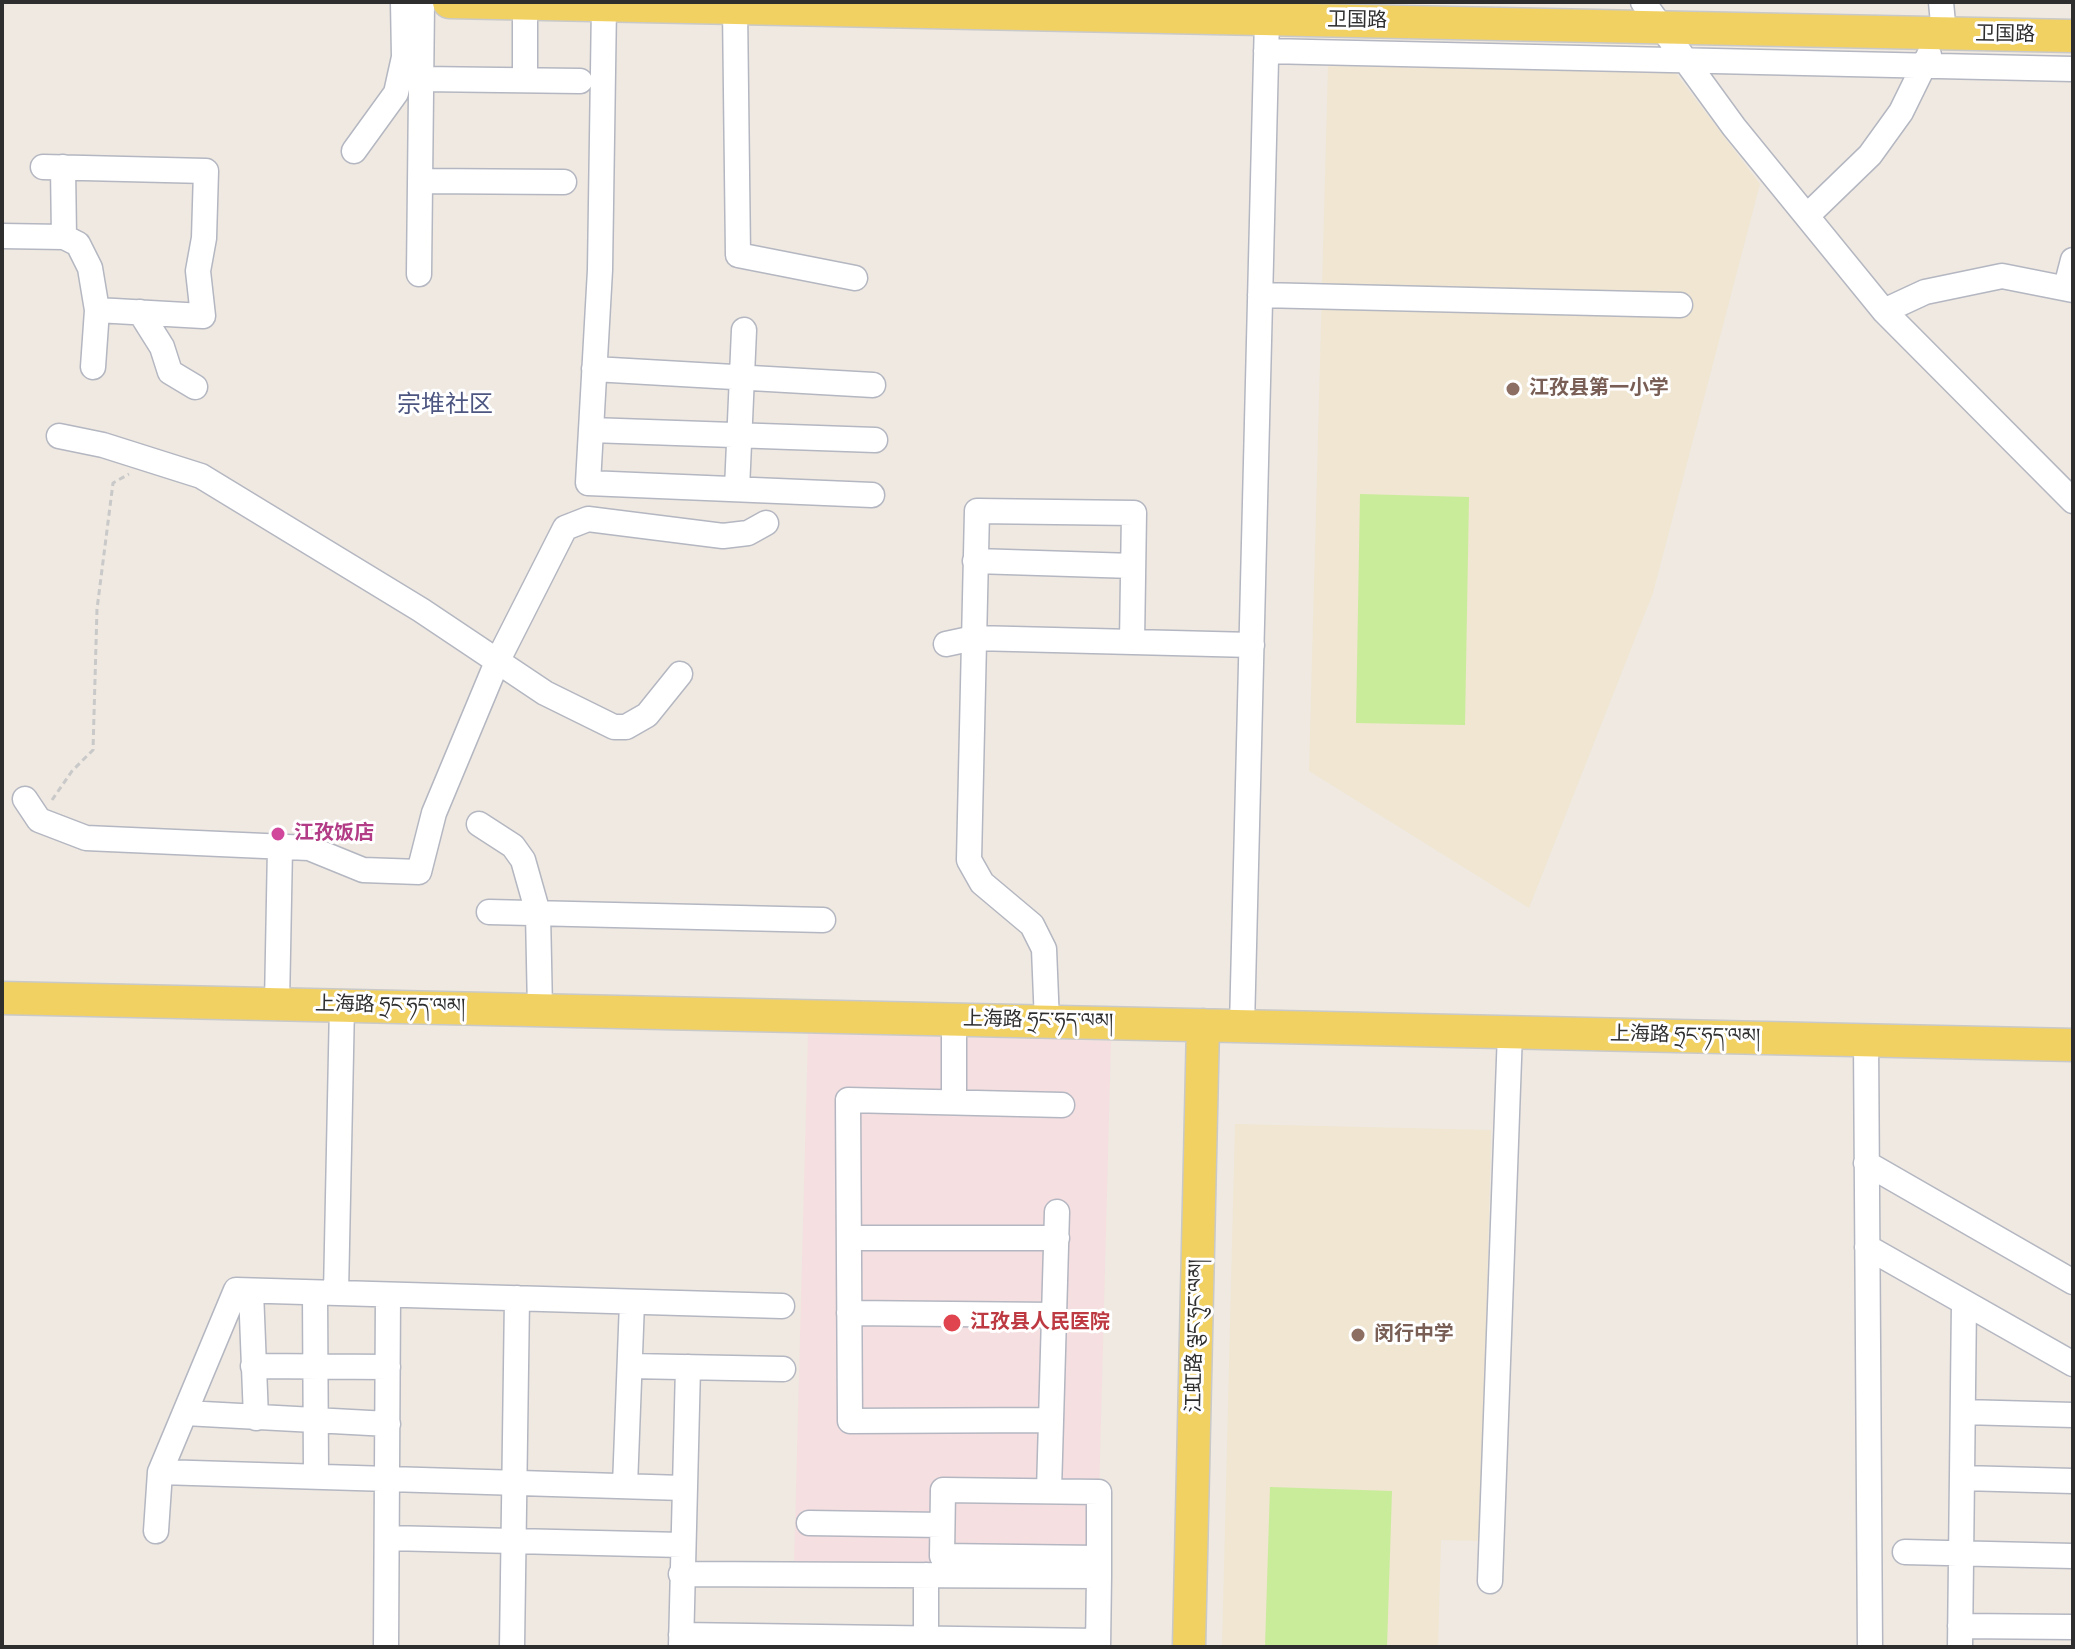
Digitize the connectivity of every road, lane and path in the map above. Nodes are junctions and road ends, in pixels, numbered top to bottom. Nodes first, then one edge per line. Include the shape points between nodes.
1 (403, 2) edge
2 (422, 2) edge
3 (449, 2) edge
4 (1643, 2) edge
5 (1941, 2) edge
6 (525, 3) edge
7 (604, 5) junction
8 (780, 6) edge
9 (735, 8) junction
10 (1662, 28) junction
11 (1940, 34) junction
12 (1266, 35) junction
13 (2073, 36) edge
14 (1685, 60) junction
15 (1926, 66) junction
16 (2073, 69) edge
17 (421, 79) junction
18 (525, 80) junction
19 (580, 81) dead end
20 (354, 151) dead end
21 (420, 181) junction
22 (564, 182) dead end
23 (1807, 216) junction
24 (2, 236) edge
25 (64, 237) junction
26 (2073, 260) edge
27 (419, 274) dead end
28 (855, 278) dead end
29 (2069, 289) edge
30 (1260, 295) junction
31 (1680, 305) dead end
32 (97, 310) junction
33 (1884, 311) junction
34 (140, 312) junction
35 (744, 330) dead end
36 (93, 367) dead end
37 (594, 369) junction
38 (741, 377) junction
39 (873, 385) dead end
40 (195, 387) dead end
41 (591, 430) junction
42 (738, 435) junction
43 (59, 436) dead end
44 (875, 440) dead end
45 (148, 459) junction
46 (737, 489) junction
47 (872, 495) dead end
48 (2073, 501) edge
49 (766, 523) dead end
50 (975, 561) junction
51 (1133, 566) junction
52 (974, 638) junction
53 (1132, 642) junction
54 (946, 644) dead end
55 (1252, 645) junction
56 (497, 662) junction
57 (680, 674) dead end
58 (25, 799) dead end
59 (39, 820) junction
60 (479, 824) dead end
61 (280, 847) junction
62 (489, 912) dead end
63 (538, 913) junction
64 (823, 920) dead end
65 (2, 998) edge
66 (277, 1004) junction
67 (342, 1005) junction
68 (540, 1010) junction
69 (954, 1019) junction
70 (1047, 1022) junction
71 (1203, 1025) junction
72 (1242, 1027) junction
73 (1510, 1032) junction
74 (1866, 1040) junction
75 (2073, 1045) edge
76 (954, 1102) junction
77 (1062, 1105) dead end
78 (1866, 1163) junction
79 (1057, 1212) dead end
80 (849, 1238) junction
81 (1057, 1238) junction
82 (1867, 1247) junction
83 (2073, 1282) edge
84 (251, 1291) junction
85 (325, 1293) junction
86 (388, 1295) junction
87 (517, 1298) junction
88 (632, 1302) junction
89 (1964, 1302) junction
90 (782, 1306) dead end
91 (849, 1313) junction
92 (1054, 1315) junction
93 (2073, 1364) edge
94 (253, 1366) junction
95 (313, 1366) junction
96 (630, 1366) junction
97 (388, 1367) junction
98 (688, 1367) junction
99 (783, 1369) dead end
100 (1963, 1412) junction
101 (185, 1413) junction
102 (2073, 1415) edge
103 (256, 1418) junction
104 (1051, 1420) junction
105 (316, 1421) junction
106 (388, 1424) junction
107 (160, 1472) junction
108 (316, 1474) junction
109 (387, 1477) junction
110 (1962, 1478) junction
111 (2073, 1481) edge
112 (513, 1482) junction
113 (625, 1486) junction
114 (683, 1488) junction
115 (1049, 1491) junction
116 (809, 1523) dead end
117 (942, 1525) junction
118 (156, 1531) dead end
119 (387, 1538) junction
120 (513, 1540) junction
121 (682, 1545) junction
122 (1905, 1552) dead end
123 (1961, 1554) junction
124 (2073, 1556) edge
125 (1099, 1567) junction
126 (681, 1574) junction
127 (926, 1575) junction
128 (1490, 1581) dead end
129 (2073, 1627) edge
130 (1960, 1636) edge
131 (681, 1641) edge
132 (926, 1643) edge
133 (1098, 1644) edge
134 (386, 1647) edge
135 (512, 1647) edge
136 (1189, 1647) edge
137 (1870, 1647) edge

1 - 20 street via 404,57 396,93
2 - 17 street
3 - 6 main road, 卫国路
4 - 10 street
5 - 11 street
6 - 7 main road, 卫国路
6 - 18 street
7 - 9 main road, 卫国路
7 - 37 street
8 - 9 main road, 卫国路
8 - 12 main road, 卫国路
9 - 28 street via 738,255
10 - 11 main road, 卫国路
10 - 12 main road, 卫国路
10 - 14 street
11 - 13 main road, 卫国路
11 - 15 street
12 - 14 street
12 - 30 street
14 - 15 street
14 - 23 street
15 - 16 street
15 - 23 street via 1870,155
17 - 18 street
17 - 21 street
18 - 19 street
21 - 22 street
21 - 27 street
23 - 33 street
24 - 25 street
25 - 32 street via 78,244 90,268
25 - 34 street via 53,167 206,171 198,271 203,316
26 - 29 street
29 - 33 street via 2002,276 1925,292
30 - 31 street
30 - 55 street
32 - 34 street
32 - 36 street
33 - 48 street
34 - 40 street via 162,347 170,372
35 - 38 street
37 - 38 street
37 - 41 street
38 - 39 street
38 - 42 street
41 - 42 street
41 - 46 street via 588,483
42 - 44 street
42 - 46 street
43 - 45 street
45 - 56 street via 201,476
45 - 59 path via 113,483 97,609 93,750
46 - 47 street
49 - 56 street via 748,533 723,536 588,519 565,528
50 - 51 street
50 - 51 street via 977,511 1134,513
50 - 52 street
51 - 53 street
52 - 53 street
52 - 54 street
52 - 70 street via 969,860 982,883 1032,925 1044,949
53 - 55 street
55 - 72 street
56 - 57 street via 614,727 626,727 647,715
56 - 61 street via 434,813 419,872 363,870 309,848
58 - 59 street
59 - 61 street via 86,838
60 - 63 street via 513,846 523,860
61 - 66 street
62 - 63 street
63 - 64 street
63 - 68 street
65 - 66 main road, 上海路 ཧྲང་ཧད་ལམ།
66 - 67 main road, 上海路 ཧྲང་ཧད་ལམ།
67 - 68 main road, 上海路 ཧྲང་ཧད་ལམ།
67 - 85 street
68 - 69 main road, 上海路 ཧྲང་ཧད་ལམ།
69 - 70 main road, 上海路 ཧྲང་ཧད་ལམ།
69 - 76 street
70 - 71 main road, 上海路 ཧྲང་ཧད་ལམ།
71 - 72 main road, 上海路 ཧྲང་ཧད་ལམ།
71 - 136 main road, 江虹路 ལྕང་ཧུང་ལམ།
72 - 73 main road, 上海路 ཧྲང་ཧད་ལམ།
73 - 74 main road, 上海路 ཧྲང་ཧད་ལམ།
73 - 128 street
74 - 75 main road, 上海路 ཧྲང་ཧད་ལམ།
74 - 78 street
76 - 77 street
76 - 80 street via 848,1100
78 - 82 street
78 - 83 street
79 - 81 street
80 - 81 street
80 - 91 street
81 - 92 street
82 - 89 street
82 - 137 street
84 - 85 street
84 - 94 street
84 - 101 street via 236,1290
85 - 86 street
85 - 95 street
86 - 87 street
86 - 97 street
87 - 88 street
87 - 112 street
88 - 90 street
88 - 96 street
89 - 93 street
89 - 100 street
91 - 92 street
91 - 104 street via 850,1421
92 - 104 street
94 - 95 street
94 - 103 street
95 - 97 street
95 - 105 street
96 - 98 street
96 - 113 street
97 - 106 street
98 - 99 street
98 - 114 street
100 - 102 street
100 - 110 street
101 - 103 street
101 - 107 street
103 - 105 street
104 - 115 street
105 - 106 street
105 - 108 street
106 - 109 street
107 - 108 street
107 - 118 street
108 - 109 street
109 - 112 street
109 - 119 street
110 - 111 street
110 - 123 street
112 - 113 street
112 - 120 street
113 - 114 street
114 - 121 street
115 - 117 street via 943,1490
115 - 125 street via 1099,1492
116 - 117 street
117 - 125 street via 942,1556
119 - 120 street
119 - 134 street
120 - 121 street
120 - 135 street
121 - 126 street
122 - 123 street
123 - 124 street
123 - 130 street
125 - 127 street
125 - 133 street
126 - 127 street
126 - 131 street
127 - 132 street
129 - 130 street
131 - 132 street
132 - 133 street

